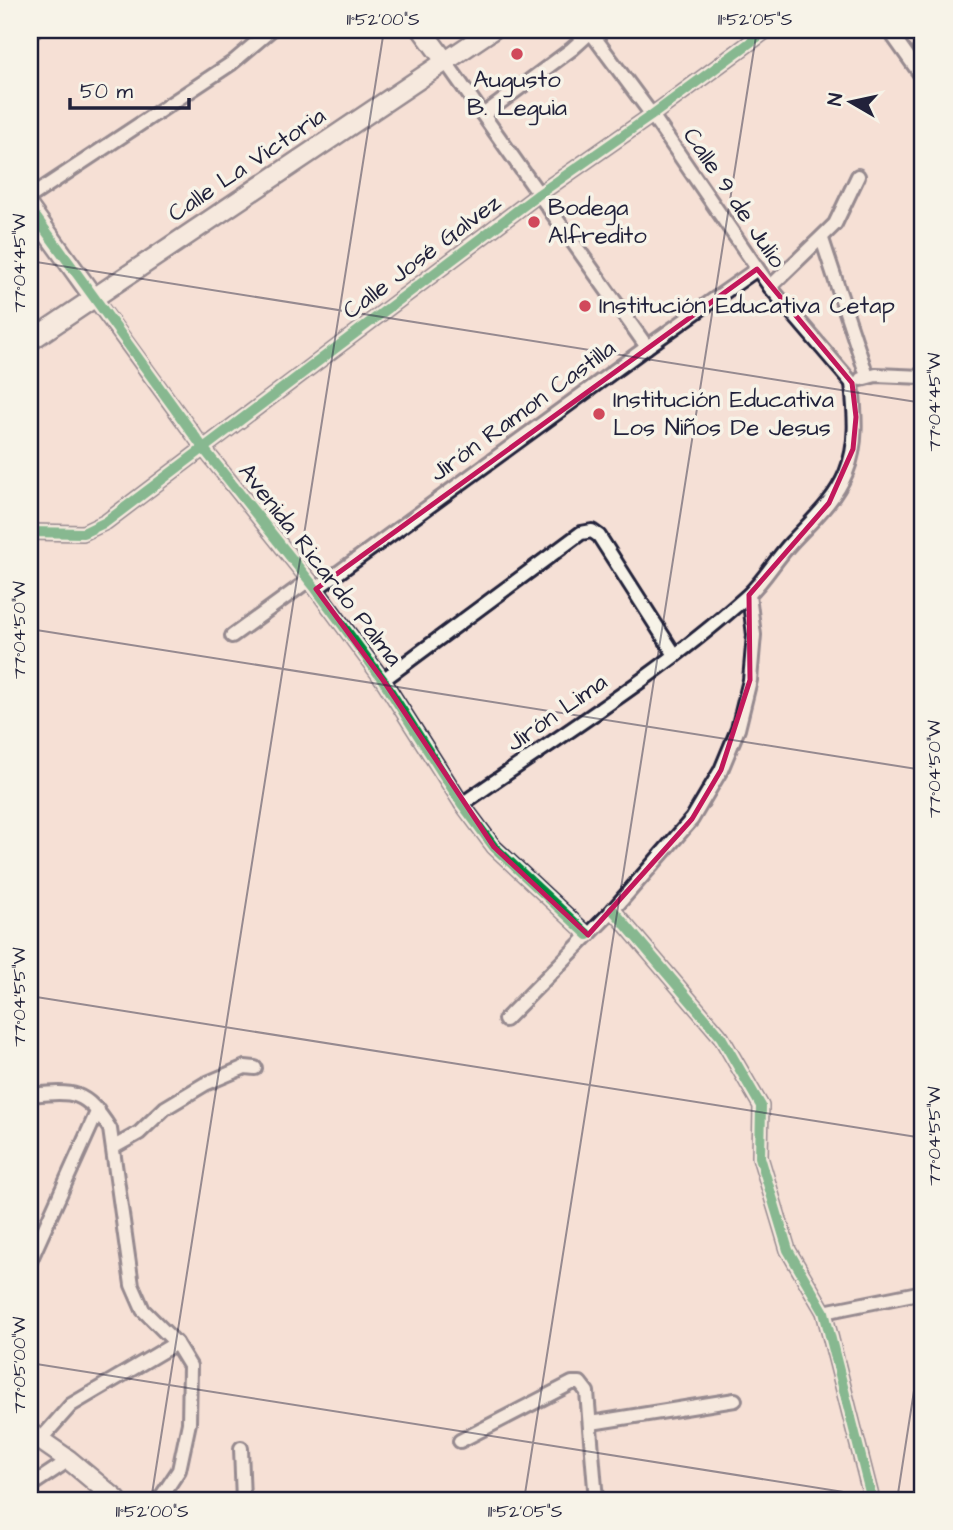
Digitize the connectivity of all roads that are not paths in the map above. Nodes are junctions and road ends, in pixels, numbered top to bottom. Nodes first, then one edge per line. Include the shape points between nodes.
1 (271, 30) edge
2 (422, 30) edge
3 (492, 30) edge
4 (591, 30) edge
5 (767, 30) edge
6 (889, 30) edge
7 (445, 61) junction
8 (923, 78) edge
9 (483, 115) junction
10 (652, 115) junction
11 (858, 176) dead end
12 (539, 194) junction
13 (30, 197) edge
14 (30, 209) edge
15 (821, 239) junction
16 (757, 269) junction
17 (770, 288) junction
18 (94, 298) junction
19 (30, 341) edge
20 (647, 346) junction
21 (867, 376) junction
22 (923, 377) edge
23 (852, 383) junction
24 (204, 449) junction
25 (30, 532) edge
26 (312, 585) junction
27 (749, 595) junction
28 (232, 636) dead end
29 (675, 655) junction
30 (383, 680) junction
31 (462, 804) junction
32 (613, 910) junction
33 (588, 935) junction
34 (505, 1020) dead end
35 (255, 1068) dead end
36 (30, 1095) edge
37 (98, 1110) junction
38 (114, 1147) junction
39 (30, 1261) edge
40 (923, 1292) edge
41 (824, 1312) junction
42 (176, 1343) junction
43 (735, 1400) dead end
44 (591, 1423) junction
45 (35, 1436) edge
46 (460, 1441) dead end
47 (242, 1448) dead end
48 (69, 1460) junction
49 (30, 1486) edge
50 (117, 1500) edge
51 (159, 1500) edge
52 (243, 1500) edge
53 (596, 1500) edge
54 (872, 1500) edge

1 - 13 street via 232,63
2 - 7 street
3 - 7 street, Calle La Victoria
4 - 9 street
4 - 10 street, Calle 9 de Julio
5 - 10 street, Calle José Galvez
6 - 8 street
7 - 9 street
7 - 18 street, Calle La Victoria
9 - 12 street
10 - 12 street, Calle José Galvez
10 - 16 street, Calle 9 de Julio
11 - 15 street via 835,224
12 - 20 street
12 - 24 street, Calle José Galvez
14 - 18 street, Avenida Ricardo Palma
15 - 17 street
15 - 21 street
16 - 17 street, Calle 9 de Julio
16 - 20 street, Jirón Ramon Castilla
17 - 23 street, Calle 9 de Julio
18 - 19 street, Calle La Victoria
18 - 24 street, Avenida Ricardo Palma
20 - 26 street, Jirón Ramon Castilla
21 - 22 street
21 - 23 street
23 - 27 street, Jirón Lima via 856,417 846,473 829,503
24 - 25 street, Calle José Galvez via 106,523 83,533
24 - 26 street, Avenida Ricardo Palma
26 - 28 street, Jirón Ramon Castilla
26 - 30 street, Avenida Ricardo Palma
27 - 29 street, Jirón Lima
27 - 32 street via 754,635 750,680 738,729 721,770 692,819
29 - 30 street via 592,531 581,533
29 - 31 street, Jirón Lima
30 - 31 street, Avenida Ricardo Palma
31 - 33 street, Avenida Ricardo Palma via 494,847
32 - 33 street
32 - 41 street via 721,1037 757,1097 761,1106 760,1157 788,1250
33 - 34 street
35 - 38 street via 245,1067 205,1084
36 - 37 street via 64,1092 87,1099
37 - 38 street
37 - 39 street
38 - 42 street via 132,1285 143,1310
40 - 41 street
41 - 54 street
42 - 45 street via 71,1405
42 - 51 street via 190,1366 189,1423 179,1470
43 - 44 street
44 - 46 street via 586,1388 572,1382
44 - 53 street
45 - 48 street
47 - 52 street
48 - 49 street
48 - 50 street

